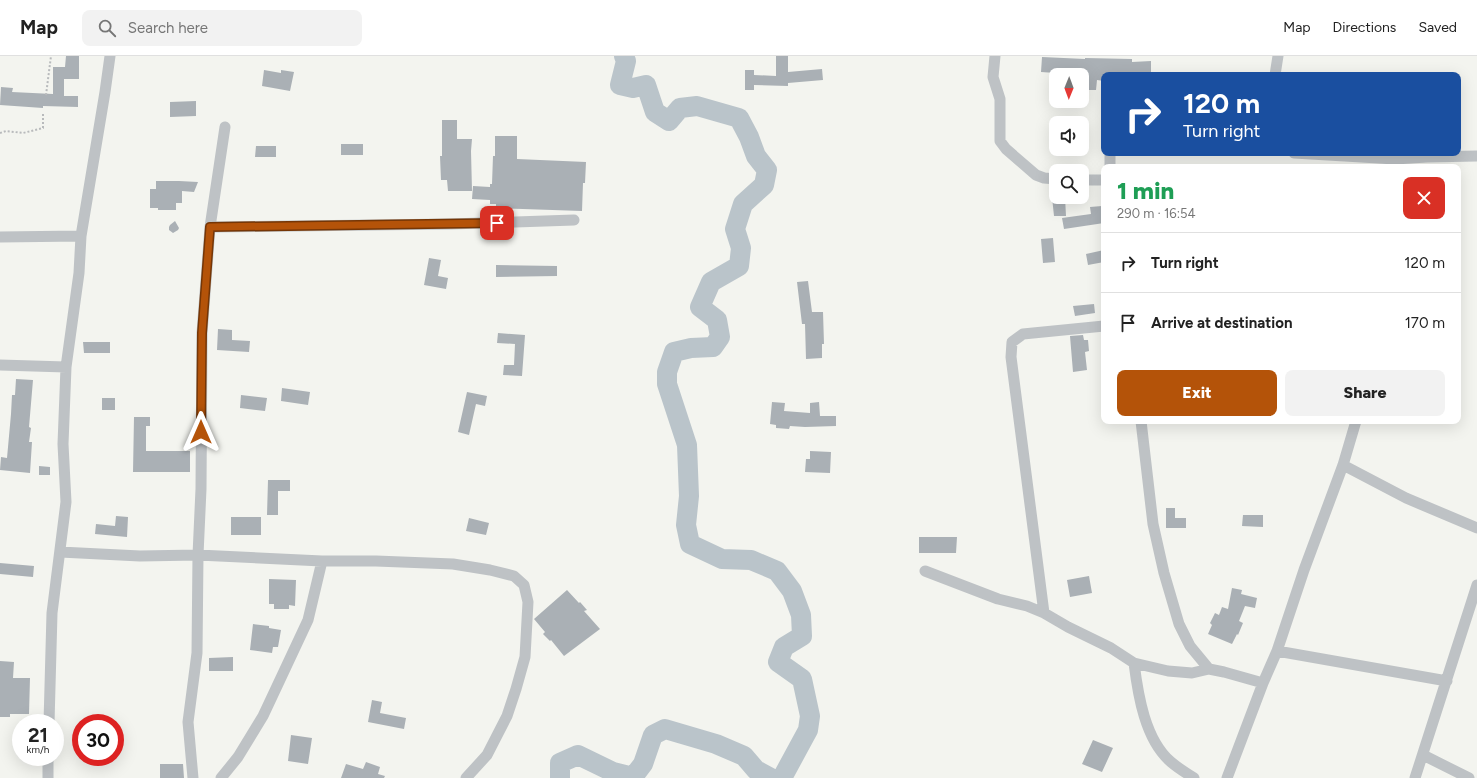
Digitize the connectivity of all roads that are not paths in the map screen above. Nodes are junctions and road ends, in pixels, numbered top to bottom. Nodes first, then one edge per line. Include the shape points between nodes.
1 (110, 56) edge
2 (995, 56) edge
3 (1278, 56) edge
4 (1275, 72) edge
5 (226, 127) dead end
6 (1324, 156) edge
7 (1477, 156) edge
8 (1395, 163) edge
9 (1049, 179) edge
10 (1089, 180) edge
11 (1101, 180) edge
12 (574, 220) dead end
13 (210, 227) junction
14 (81, 236) junction
15 (0, 237) edge
16 (1101, 326) edge
17 (0, 365) edge
18 (66, 367) junction
19 (1141, 424) edge
20 (1355, 424) edge
21 (1343, 465) junction
22 (1477, 528) edge
23 (60, 552) junction
24 (198, 555) junction
25 (322, 561) junction
26 (925, 571) dead end
27 (1477, 588) edge
28 (1044, 613) junction
29 (1277, 651) junction
30 (1134, 663) junction
31 (1210, 669) junction
32 (1447, 680) junction
33 (1263, 683) junction
34 (49, 714) edge
35 (1423, 755) junction
36 (48, 766) edge
37 (48, 778) edge
38 (193, 778) edge
39 (221, 778) edge
40 (466, 778) edge
41 (1194, 778) edge
42 (1227, 778) edge
43 (1415, 778) edge
44 (1469, 778) edge

1 - 14 street
2 - 9 street via 993,77 1000,99 1000,141 1036,175
3 - 4 street
5 - 13 street
6 - 8 street
7 - 8 street via 1427,156
10 - 11 street
12 - 13 street
13 - 24 street via 202,333
14 - 15 street
14 - 18 street via 79,272
16 - 28 street via 1023,334 1012,342 1011,357
17 - 18 street
18 - 23 street via 63,444 66,502
19 - 31 street via 1153,524 1164,573 1179,624 1190,646
20 - 21 street
21 - 22 street via 1406,498
21 - 29 street
23 - 24 street via 140,556
23 - 34 street via 52,613
24 - 25 street
24 - 38 street via 197,653 188,722
25 - 39 street via 308,620 283,674 263,716
25 - 40 street via 453,564 514,576 524,585 528,602 525,657 508,716 487,755
26 - 28 street via 998,599
27 - 32 street
28 - 30 street
29 - 32 street
29 - 33 street
30 - 31 street via 1168,671 1192,673
30 - 41 street via 1145,716 1158,747 1170,762
31 - 33 street
32 - 35 street
33 - 42 street
35 - 43 street
35 - 44 street
36 - 37 street

